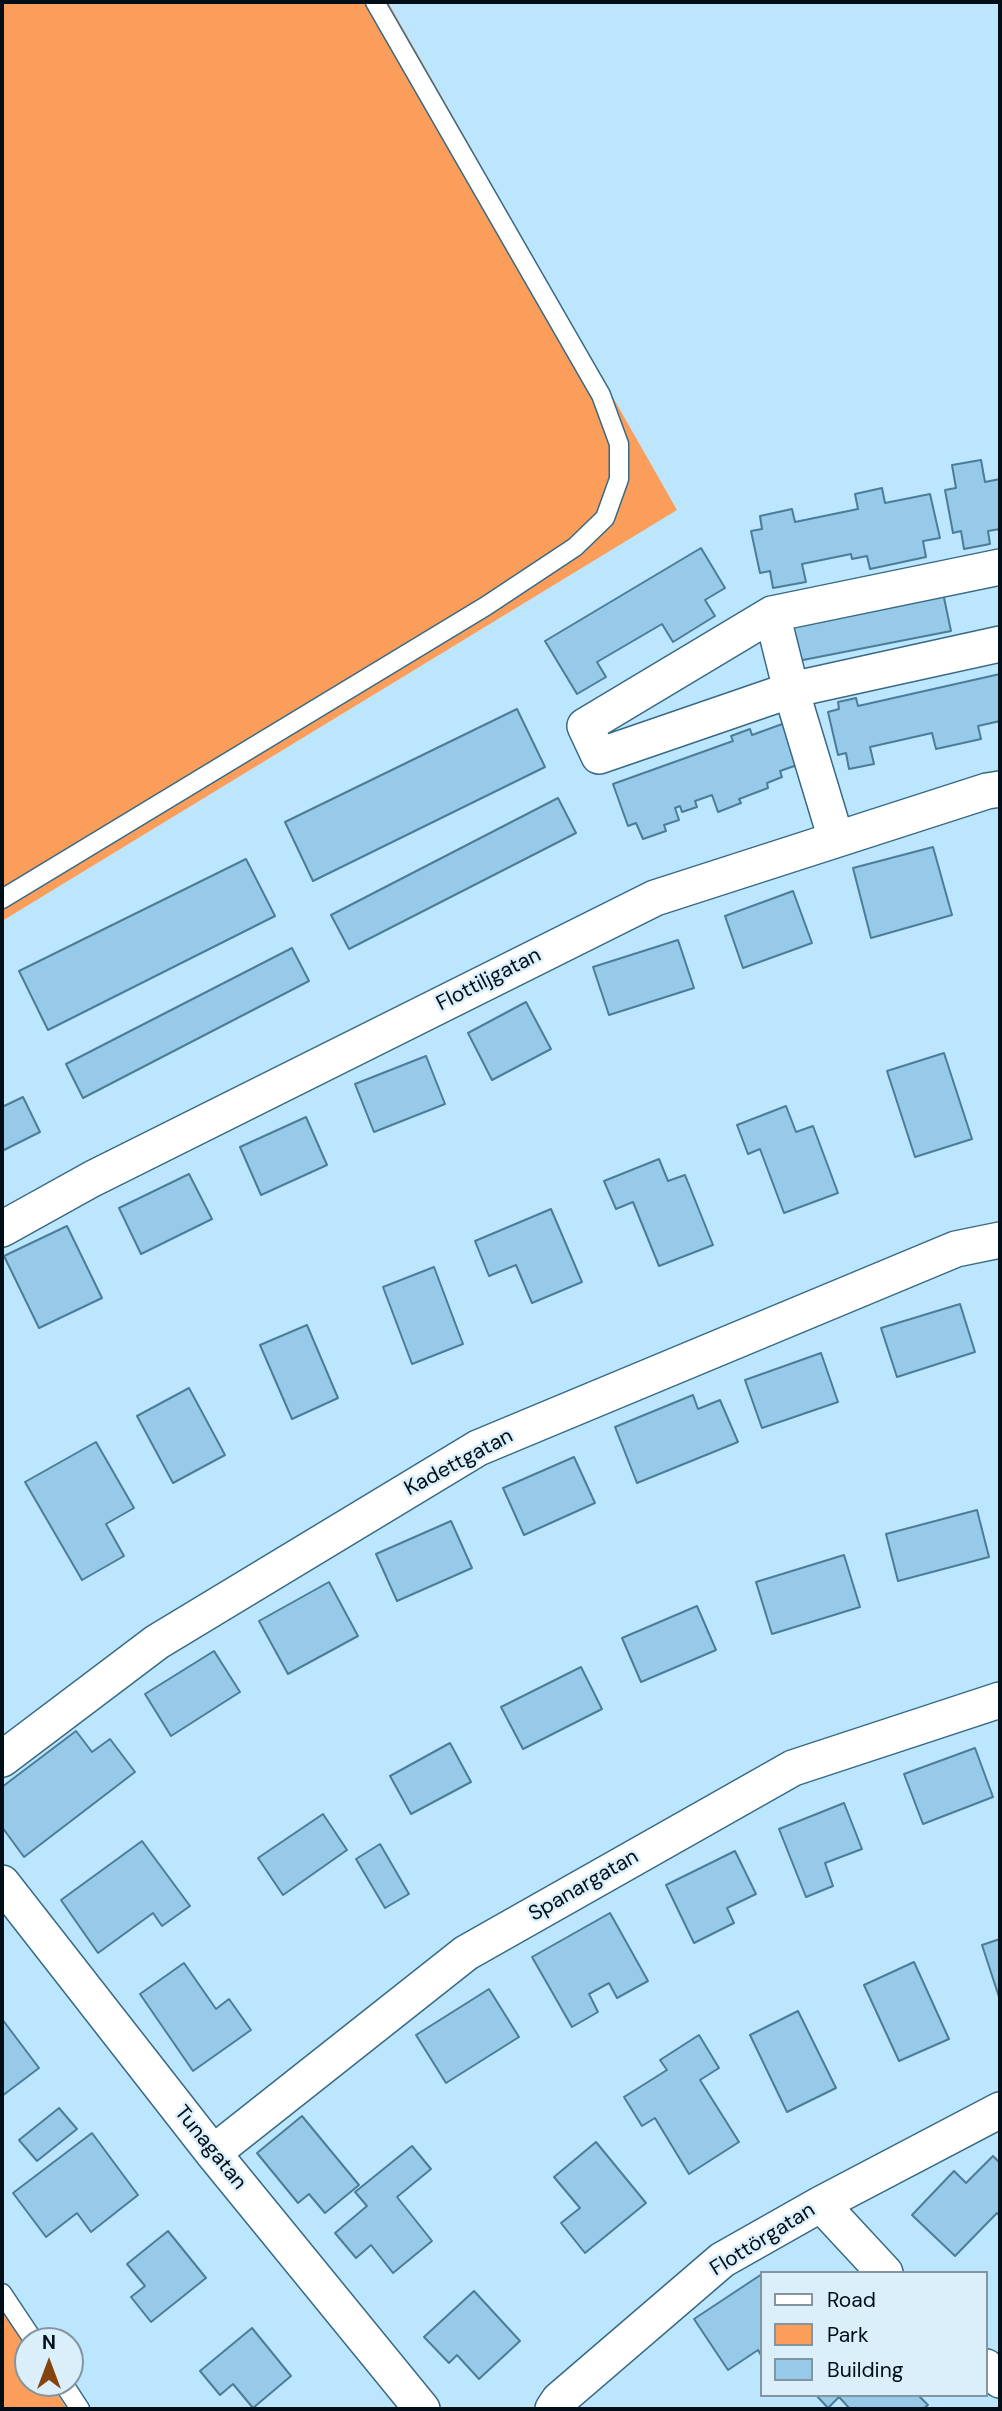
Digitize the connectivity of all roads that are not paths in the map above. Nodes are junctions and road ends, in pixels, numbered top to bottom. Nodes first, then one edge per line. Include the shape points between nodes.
1 (375, 2) edge
2 (1000, 566) edge
3 (772, 614) junction
4 (1000, 644) edge
5 (792, 690) junction
6 (1000, 789) edge
7 (836, 839) junction
8 (2, 899) edge
9 (2, 1229) edge
10 (1000, 1240) edge
11 (1000, 1700) edge
12 (2, 1759) edge
13 (2, 1883) edge
14 (1000, 2110) edge
15 (213, 2153) junction
16 (821, 2204) junction
17 (883, 2271) edge
18 (2, 2293) edge
19 (25, 2327) edge
20 (422, 2409) edge
21 (553, 2409) edge

1 - 8 lane via 601,395 619,444 620,479 605,518 575,547 486,606
2 - 3 street
3 - 5 street
3 - 5 street via 585,726 599,756
4 - 5 street
5 - 7 street
6 - 7 street, Flottiljgatan
7 - 9 street, Flottiljgatan via 655,898 92,1179
10 - 12 street, Kadettgatan via 956,1249 478,1448 157,1642
11 - 15 street, Spanargatan via 793,1768 478,1946
13 - 15 street, Tunagatan
14 - 16 street, Flottörgatan
15 - 20 street, Tunagatan
16 - 17 street
16 - 21 street, Flottörgatan via 722,2260
18 - 19 lane

